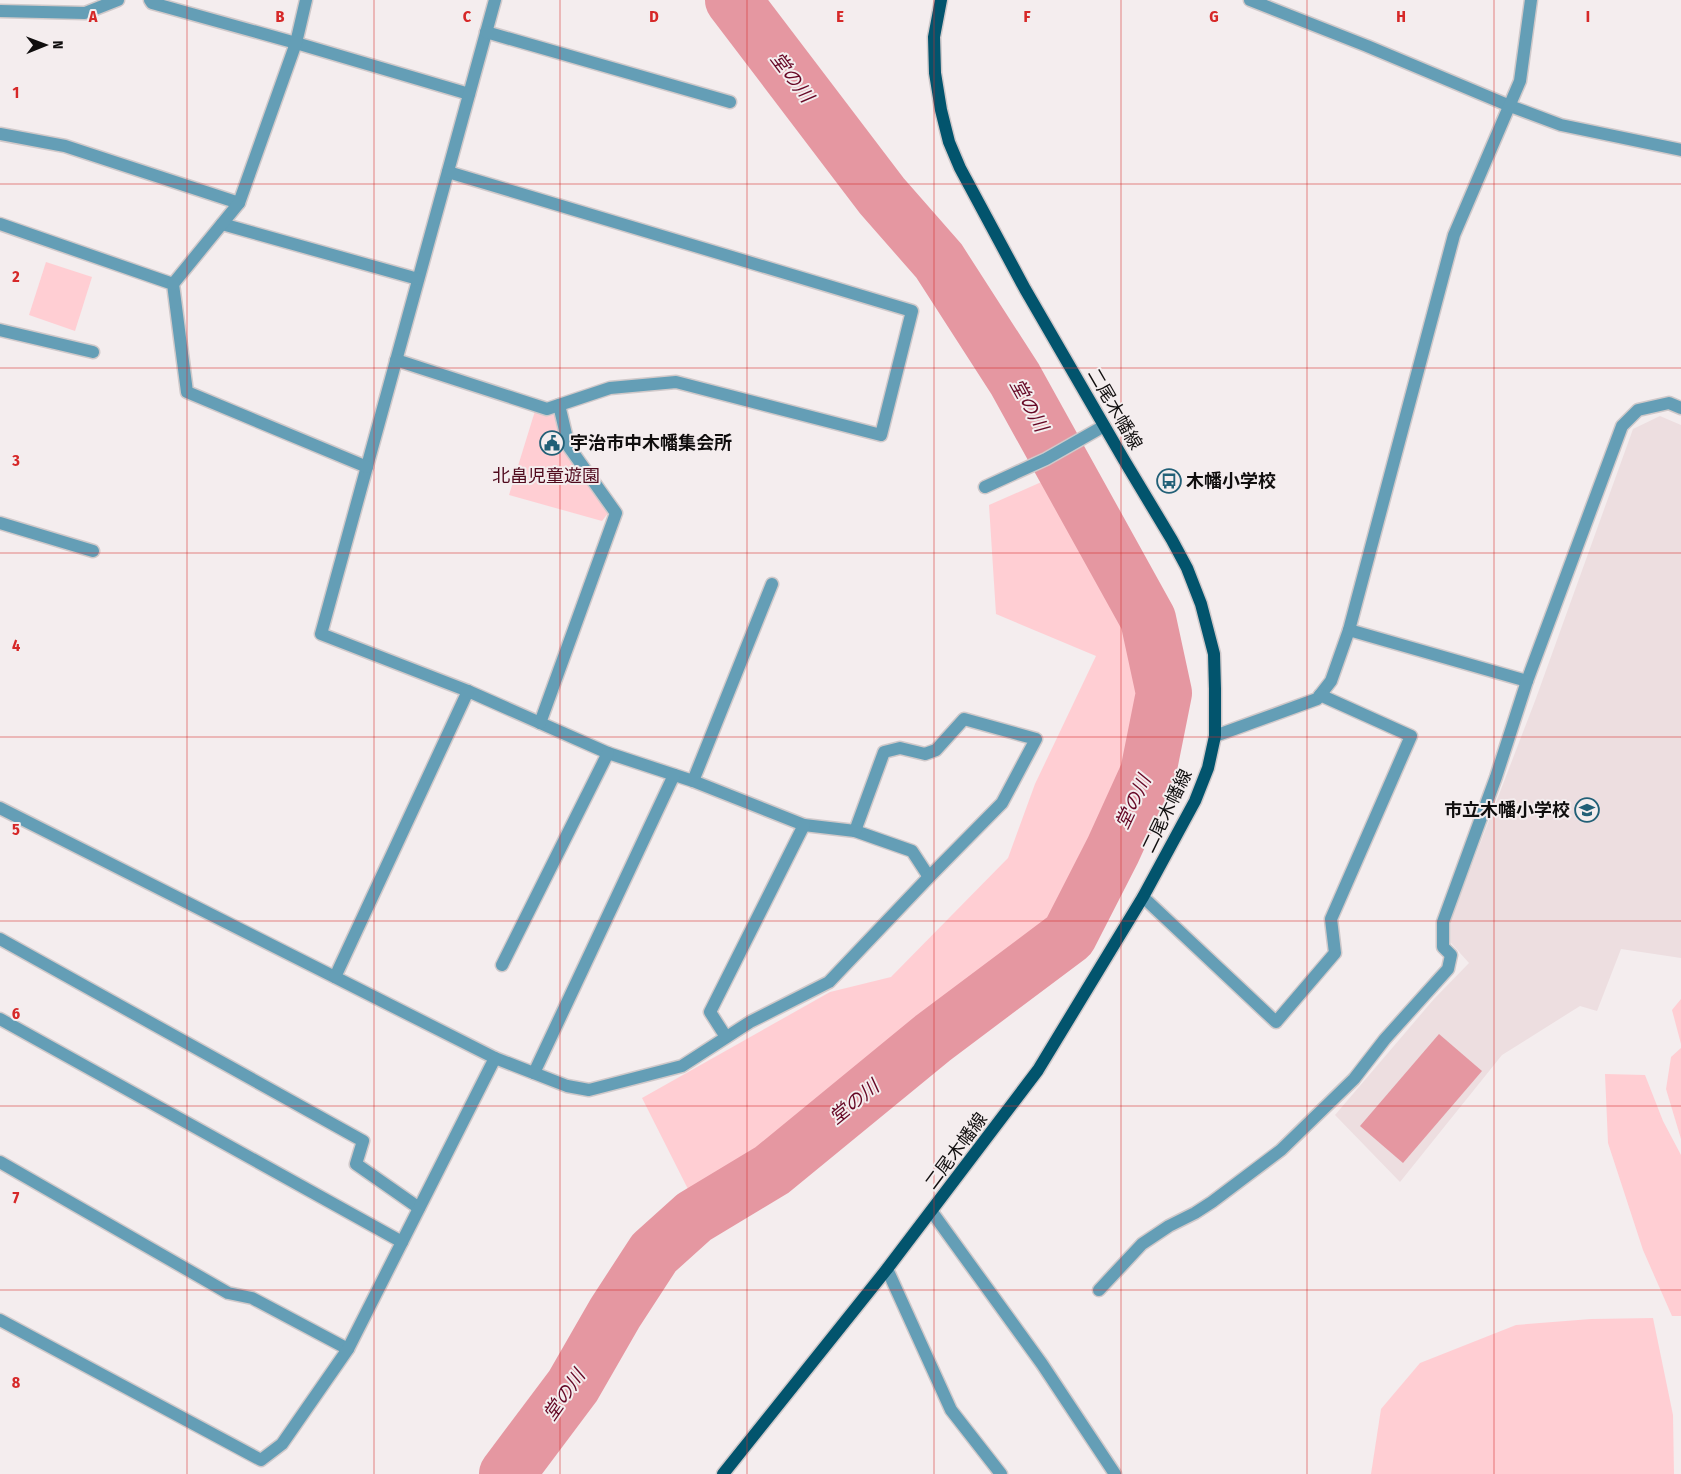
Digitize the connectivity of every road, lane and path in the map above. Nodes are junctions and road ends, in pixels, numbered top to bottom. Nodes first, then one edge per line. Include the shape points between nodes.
1 (118, 0) edge
2 (150, 0) edge
3 (306, 0) edge
4 (495, 0) edge
5 (941, 0) edge
6 (1250, 0) edge
7 (1531, 0) edge
8 (0, 11) edge
9 (486, 32) junction
10 (296, 43) junction
11 (469, 94) junction
12 (730, 102) dead end
13 (1510, 106) junction
14 (0, 134) edge
15 (1681, 150) edge
16 (448, 172) junction
17 (239, 203) junction
18 (0, 224) edge
19 (222, 224) junction
20 (418, 279) junction
21 (173, 284) junction
22 (0, 330) edge
23 (93, 352) dead end
24 (396, 360) junction
25 (559, 405) junction
26 (1681, 408) edge
27 (1104, 426) junction
28 (367, 467) junction
29 (985, 487) dead end
30 (0, 523) edge
31 (93, 552) dead end
32 (772, 584) dead end
33 (1349, 630) junction
34 (1527, 681) junction
35 (468, 691) junction
36 (1320, 695) junction
37 (540, 723) junction
38 (1214, 736) junction
39 (608, 753) junction
40 (674, 776) junction
41 (693, 781) junction
42 (0, 808) edge
43 (804, 824) junction
44 (855, 831) junction
45 (929, 877) junction
46 (1142, 897) junction
47 (0, 938) edge
48 (502, 965) dead end
49 (335, 977) junction
50 (0, 1019) edge
51 (726, 1037) junction
52 (494, 1058) junction
53 (534, 1073) junction
54 (0, 1162) edge
55 (419, 1208) junction
56 (932, 1212) junction
57 (402, 1242) junction
58 (887, 1269) junction
59 (1099, 1290) dead end
60 (0, 1320) edge
61 (348, 1349) junction
62 (723, 1474) edge
63 (1001, 1474) edge
64 (1115, 1474) edge

1 - 8 street via 85,13
2 - 10 street
3 - 10 street
4 - 9 street
5 - 27 main road, 二尾木幡線 via 934,37 935,73 949,142 1025,289
6 - 13 street
7 - 13 street via 1520,81
9 - 11 street
9 - 12 street
10 - 11 street
10 - 17 street
11 - 16 street
13 - 15 street via 1562,125
13 - 33 street via 1454,235
14 - 17 street via 64,146
16 - 20 street
16 - 25 street via 912,311 880,435 676,382 610,388
17 - 19 street
18 - 21 street
19 - 20 street
19 - 21 street
20 - 24 street
21 - 28 street via 187,392
22 - 23 street
24 - 25 street via 547,410
24 - 28 street
25 - 37 street via 569,447 616,513
26 - 34 street via 1670,403 1638,410 1622,426
27 - 29 street via 1048,458
27 - 38 main road, 二尾木幡線 via 1172,540 1201,604 1214,654
28 - 35 street via 321,634
30 - 31 street
32 - 41 street
33 - 34 street
33 - 36 street via 1331,681
34 - 59 street via 1444,922 1443,947 1451,956 1448,969 1354,1079 1282,1150 1212,1202 1142,1244
35 - 37 street
35 - 49 street
36 - 38 street
36 - 46 street via 1411,736 1331,919 1335,953 1276,1022
37 - 39 street
38 - 46 main road, 二尾木幡線 via 1208,768 1195,801
39 - 40 street
39 - 48 street
40 - 41 street
40 - 53 street
41 - 43 street
42 - 49 street
43 - 44 street
43 - 51 street via 710,1012
44 - 45 street via 912,851
44 - 45 street via 884,752 900,748 925,754 936,750 964,719 1036,739 1002,803
45 - 51 street via 829,982
46 - 56 main road, 二尾木幡線 via 1038,1070
47 - 55 street via 362,1141 356,1164
49 - 52 street
50 - 57 street
51 - 53 street via 682,1066 589,1090 567,1086
52 - 53 street
52 - 55 street
54 - 61 street via 228,1293 252,1298
55 - 57 street
56 - 58 main road, 二尾木幡線
56 - 64 street via 1042,1364
57 - 61 street
58 - 62 main road, 二尾木幡線
58 - 63 street via 951,1410
60 - 61 street via 261,1460 282,1444

